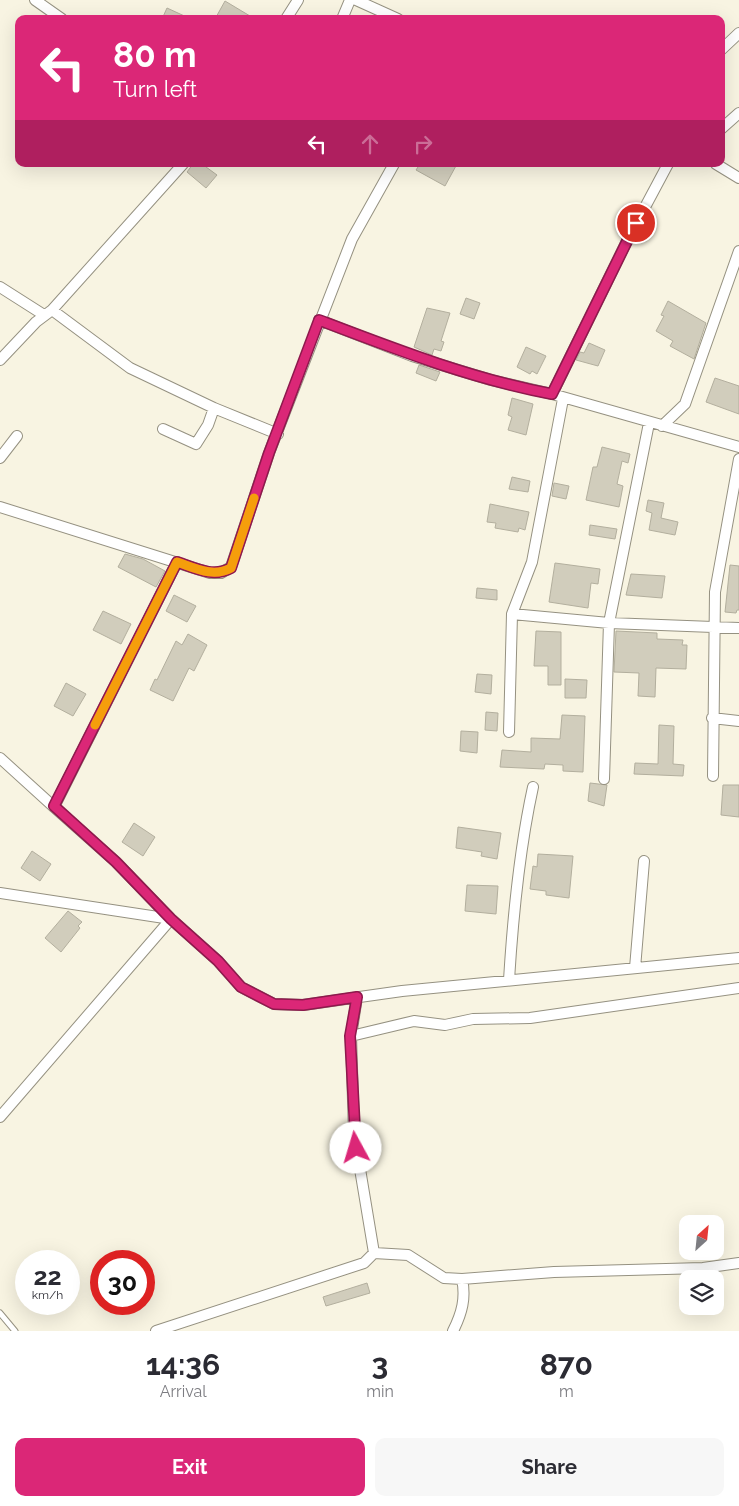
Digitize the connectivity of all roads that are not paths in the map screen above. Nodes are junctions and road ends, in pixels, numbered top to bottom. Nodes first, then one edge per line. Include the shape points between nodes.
1 (36, 0) edge
2 (298, 0) edge
3 (350, 0) edge
4 (356, 0) edge
5 (57, 15) edge
6 (289, 15) edge
7 (344, 15) edge
8 (389, 15) edge
9 (739, 33) edge
10 (725, 46) edge
11 (739, 114) edge
12 (725, 126) edge
13 (180, 167) edge
14 (392, 167) edge
15 (666, 167) edge
16 (721, 167) edge
17 (739, 178) edge
18 (739, 251) edge
19 (0, 287) edge
20 (48, 313) junction
21 (319, 320) junction
22 (0, 360) edge
23 (552, 394) junction
24 (563, 399) junction
25 (214, 408) junction
26 (649, 423) junction
27 (662, 426) junction
28 (163, 429) dead end
29 (278, 434) junction
30 (17, 436) dead end
31 (739, 447) edge
32 (0, 458) edge
33 (739, 459) edge
34 (0, 507) edge
35 (177, 562) junction
36 (512, 614) junction
37 (609, 624) junction
38 (715, 628) junction
39 (739, 628) edge
40 (712, 718) junction
41 (739, 721) edge
42 (509, 732) dead end
43 (0, 758) edge
44 (713, 776) dead end
45 (604, 778) dead end
46 (533, 787) dead end
47 (54, 806) junction
48 (644, 861) dead end
49 (1, 895) edge
50 (171, 919) junction
51 (739, 958) edge
52 (635, 968) junction
53 (509, 980) junction
54 (739, 988) edge
55 (357, 997) junction
56 (350, 1036) junction
57 (0, 1116) edge
58 (374, 1253) junction
59 (739, 1263) edge
60 (462, 1279) junction
61 (0, 1313) edge
62 (15, 1331) edge
63 (156, 1331) edge
64 (453, 1331) edge

1 - 5 street
2 - 6 street
3 - 7 street
4 - 8 street
9 - 10 street
11 - 12 street
13 - 20 street
14 - 21 street via 352,239
15 - 23 street
16 - 17 street
18 - 27 street via 685,404
19 - 20 street
20 - 22 street
20 - 25 street via 130,368
21 - 23 street via 412,356
21 - 29 street
23 - 24 street
24 - 26 street
24 - 36 street via 532,562
25 - 28 street via 196,444
25 - 29 street
26 - 27 street
26 - 37 street
27 - 31 street
29 - 35 street via 231,568 221,573 210,573
30 - 32 street
33 - 38 street via 715,592
34 - 35 street
35 - 47 street
36 - 37 street
36 - 42 street
37 - 38 street
37 - 45 street
38 - 39 street
38 - 40 street
40 - 41 street
40 - 44 street
43 - 47 street
46 - 53 street via 522,837
47 - 50 street via 116,862
48 - 52 street
49 - 50 street
50 - 55 street via 218,961 241,987 274,1004 303,1005
50 - 57 street
51 - 52 street
52 - 53 street
53 - 55 street
54 - 56 street via 530,1018 473,1019 445,1025 414,1021
55 - 56 street
56 - 58 street via 354,1133
58 - 60 street via 408,1255 444,1278
58 - 63 street via 364,1263
59 - 60 street via 703,1268 554,1272
60 - 64 street via 465,1295
61 - 62 lane

